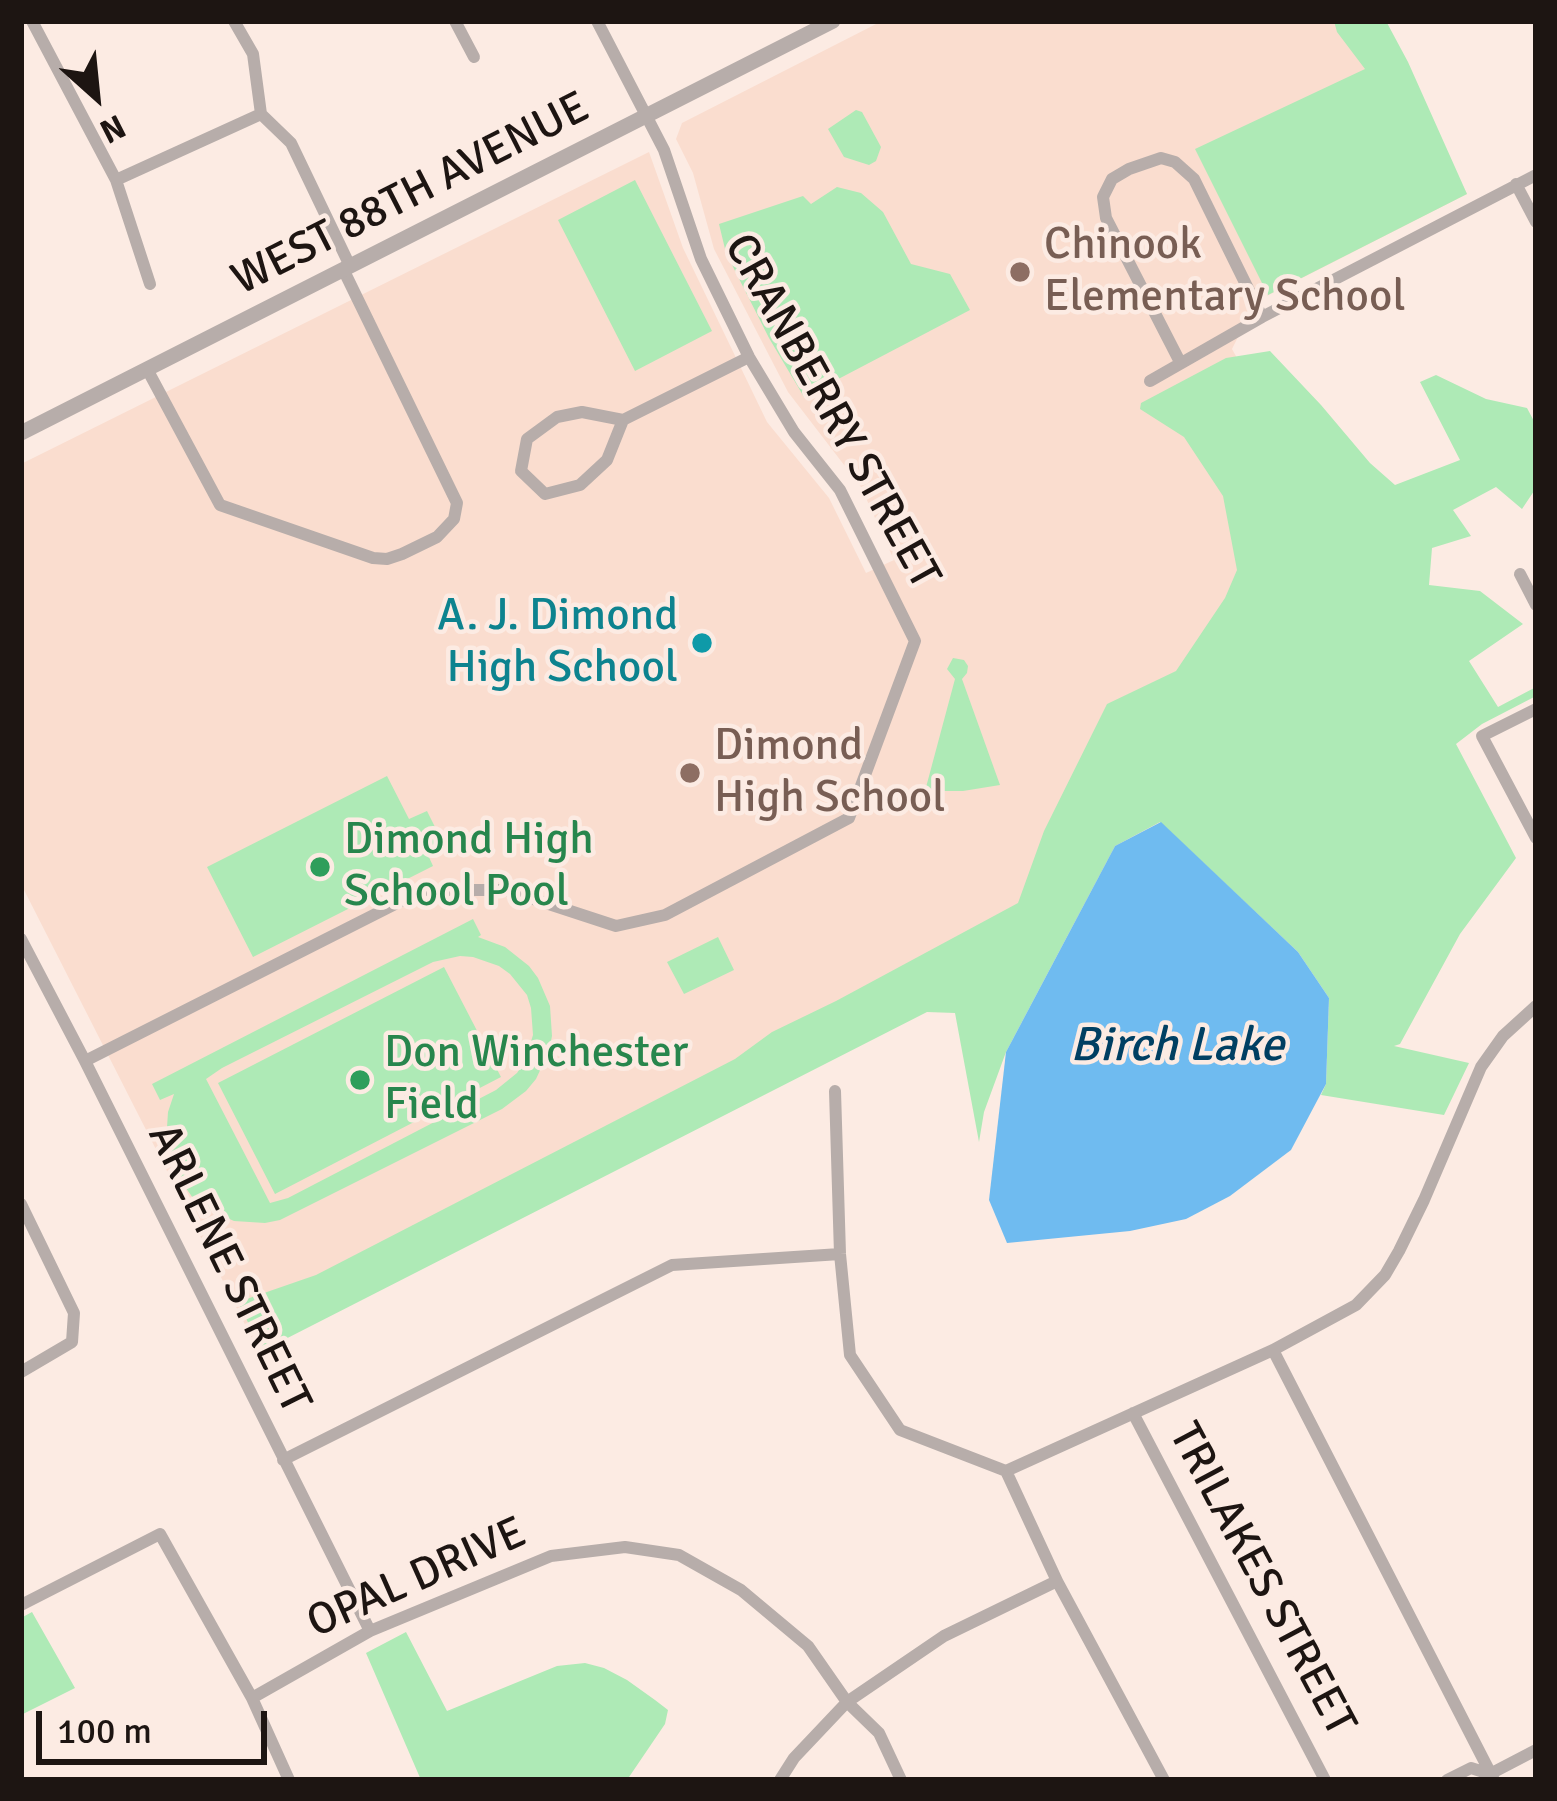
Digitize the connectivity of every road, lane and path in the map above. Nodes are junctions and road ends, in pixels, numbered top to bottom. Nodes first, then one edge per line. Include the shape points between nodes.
1 (32, 21) edge
2 (234, 21) edge
3 (455, 21) edge
4 (597, 21) edge
5 (833, 21) edge
6 (474, 57) dead end
7 (261, 114) junction
8 (646, 116) junction
9 (1536, 175) edge
10 (116, 180) junction
11 (1516, 184) junction
12 (1536, 222) edge
13 (347, 268) junction
14 (150, 284) dead end
15 (1262, 317) junction
16 (749, 357) junction
17 (1180, 362) junction
18 (147, 369) junction
19 (1150, 381) dead end
20 (622, 420) junction
21 (21, 433) edge
22 (1520, 574) dead end
23 (1536, 605) edge
24 (1536, 709) edge
25 (1536, 838) edge
26 (21, 939) edge
27 (1536, 1006) edge
28 (85, 1061) junction
29 (835, 1091) dead end
30 (21, 1204) edge
31 (840, 1254) junction
32 (1273, 1350) junction
33 (21, 1372) edge
34 (1133, 1413) junction
35 (283, 1460) junction
36 (1006, 1472) junction
37 (1057, 1581) junction
38 (21, 1605) edge
39 (370, 1631) junction
40 (252, 1698) junction
41 (847, 1702) junction
42 (1536, 1750) edge
43 (1492, 1777) edge
44 (289, 1780) edge
45 (780, 1780) edge
46 (901, 1780) edge
47 (1163, 1780) edge
48 (1325, 1780) edge
49 (1448, 1780) edge

1 - 10 street
2 - 7 street via 253,54
3 - 6 street
4 - 8 street, CRANBERRY STREET
5 - 8 street, WEST 88TH AVENUE
7 - 10 street
7 - 13 street via 291,143
8 - 13 street, WEST 88TH AVENUE
8 - 16 street, CRANBERRY STREET via 701,260
9 - 11 street
10 - 14 street
11 - 12 street
11 - 15 street
13 - 18 street, WEST 88TH AVENUE
13 - 18 street via 457,503 437,537 373,559 220,505
15 - 17 street
15 - 17 street via 1194,179 1161,158 1130,169 1102,197 1106,218
16 - 20 street
16 - 28 street, CRANBERRY STREET via 840,490 915,641 849,818 665,915 616,926 506,890 423,890
17 - 19 street
18 - 21 street, WEST 88TH AVENUE
20 - 20 street via 607,460 580,485 545,494 521,471 527,439 557,417 582,412
22 - 23 street
24 - 25 street via 1482,736
26 - 28 street, ARLENE STREET
27 - 32 street via 1481,1067 1385,1275 1355,1305
28 - 35 street, ARLENE STREET
29 - 31 street
30 - 33 street via 74,1313 72,1342
31 - 35 street via 673,1265
31 - 36 street via 850,1355 900,1430
32 - 34 street
32 - 43 street
34 - 36 street
34 - 48 street, TRILAKES STREET
35 - 39 street, ARLENE STREET
36 - 37 street
37 - 41 street via 944,1636
37 - 47 street
38 - 40 street via 160,1534
39 - 40 street, OPAL DRIVE
39 - 41 street, OPAL DRIVE via 551,1556 625,1547 679,1556 741,1590 808,1646
40 - 44 street
41 - 45 street
41 - 46 street, OPAL DRIVE via 879,1732
42 - 43 street
43 - 49 street via 1471,1768

